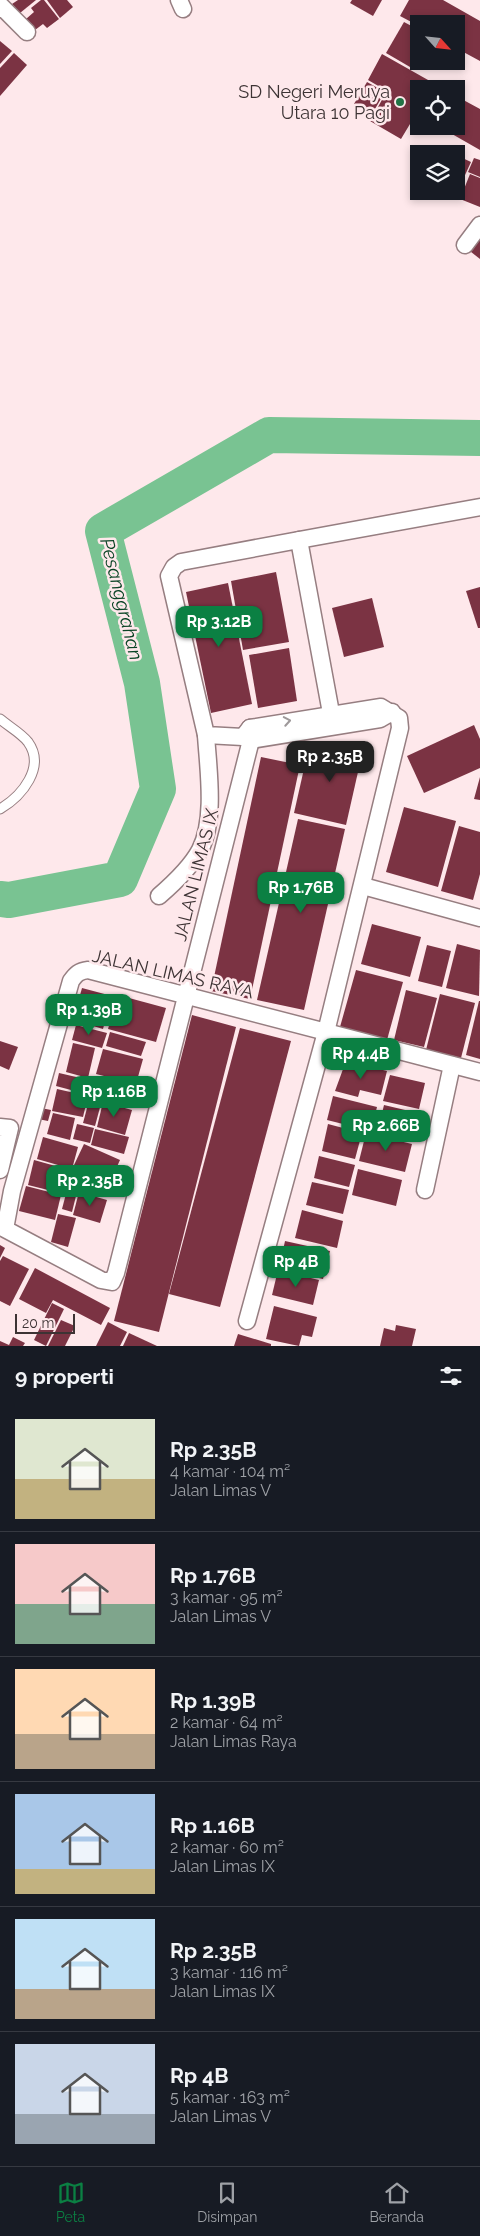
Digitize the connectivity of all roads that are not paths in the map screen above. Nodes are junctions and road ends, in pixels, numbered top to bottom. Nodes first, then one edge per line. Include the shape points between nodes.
1 (0, 5) edge
2 (27, 32) dead end
3 (480, 225) edge
4 (465, 245) dead end
5 (480, 507) edge
6 (299, 540) junction
7 (392, 712) junction
8 (332, 713) junction
9 (0, 719) edge
10 (206, 735) junction
11 (248, 735) junction
12 (0, 809) edge
13 (363, 886) junction
14 (159, 896) dead end
15 (480, 918) edge
16 (186, 997) junction
17 (326, 1032) junction
18 (452, 1065) junction
19 (480, 1072) edge
20 (5, 1128) edge
21 (0, 1170) edge
22 (426, 1190) dead end
23 (102, 1280) joint
24 (246, 1321) dead end

1 - 2 street
3 - 4 street
5 - 6 street
6 - 8 street
6 - 10 street via 181,562 169,576
7 - 8 street via 381,706
7 - 11 street via 380,719
7 - 13 street via 399,718 400,728
11 -> 8 street
9 - 12 lane via 27,741 35,757 32,776 12,801
10 - 11 street
10 - 14 street via 210,803 205,834 200,849 189,864
11 - 16 street, JALAN LIMAS IX
13 - 15 street
13 - 17 street
16 - 17 street, JALAN LIMAS RAYA
16 - 23 street, JALAN LIMAS IX via 116,1273 112,1282
16 - 23 street, JALAN LIMAS RAYA via 88,970 75,974 71,981 12,1191 5,1229
17 - 18 street, JALAN LIMAS RAYA
17 - 24 street
18 - 19 street, JALAN LIMAS RAYA
18 - 22 street
20 - 21 street

